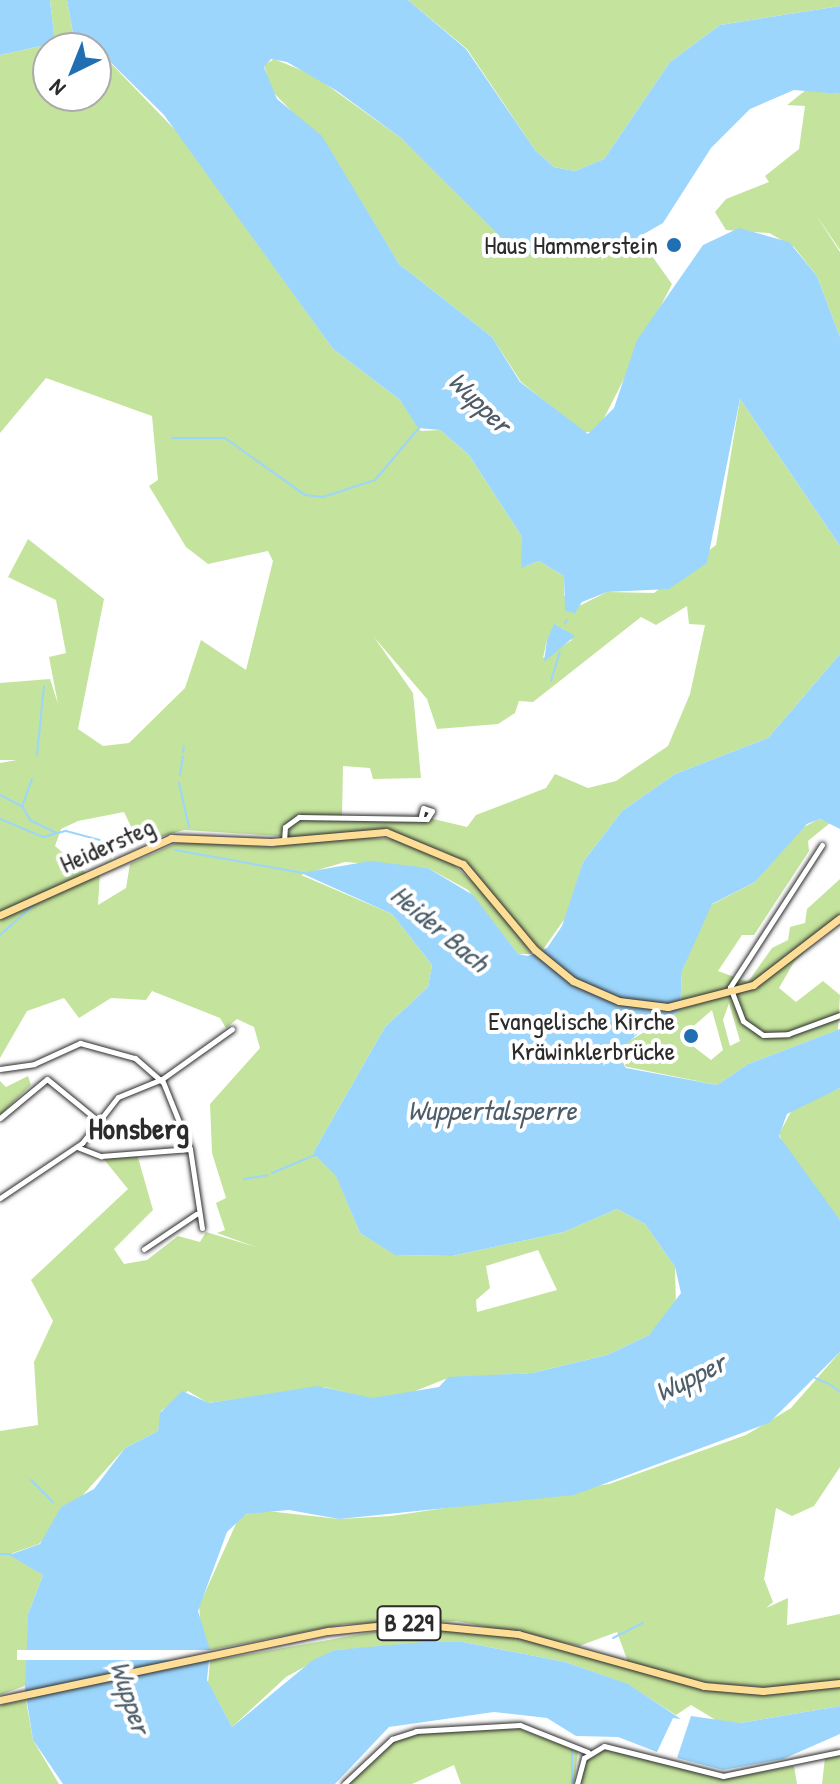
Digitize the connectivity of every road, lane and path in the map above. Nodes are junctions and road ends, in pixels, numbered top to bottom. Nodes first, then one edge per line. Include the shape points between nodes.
1 (421, 816) dead end
2 (284, 841) junction
3 (822, 845) dead end
4 (0, 915) edge
5 (840, 918) edge
6 (731, 994) junction
7 (840, 1015) edge
8 (232, 1029) dead end
9 (0, 1069) edge
10 (158, 1079) junction
11 (0, 1118) edge
12 (96, 1119) junction
13 (77, 1147) junction
14 (190, 1149) junction
15 (0, 1198) edge
16 (196, 1214) junction
17 (202, 1228) dead end
18 (144, 1249) dead end
19 (840, 1683) edge
20 (0, 1700) edge
21 (588, 1752) junction
22 (840, 1752) edge
23 (344, 1784) edge
24 (577, 1784) edge

1 - 2 street via 299,817 284,828
2 - 4 main road, Heidersteg via 164,840
2 - 6 main road, Heidersteg via 368,831 424,842 479,879 525,939 598,993 681,1006
3 - 6 street via 732,979
5 - 6 main road
6 - 7 street via 743,1021 763,1035 788,1034
8 - 10 street
9 - 10 street via 90,1043 127,1052
10 - 12 street via 118,1097
10 - 14 street
11 - 12 street via 47,1079
12 - 13 street
13 - 14 street via 101,1156
13 - 15 street
14 - 16 street
16 - 17 street
16 - 18 street
19 - 20 main road, B 229 via 763,1691 704,1686 535,1638 446,1623 372,1624
21 - 22 street via 614,1745 673,1768 723,1776
21 - 23 street via 520,1725 416,1731 392,1739
21 - 24 street

